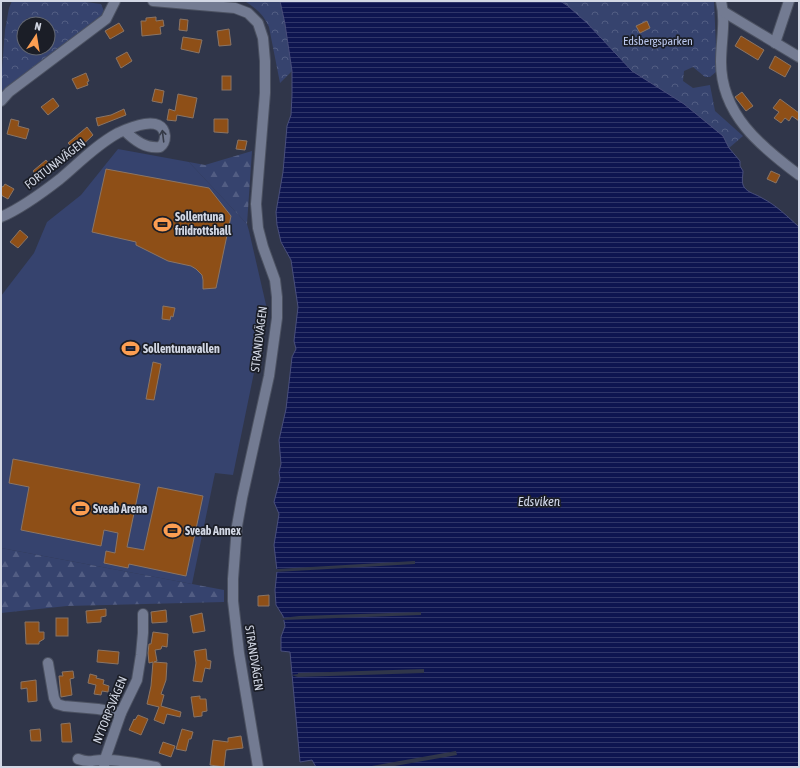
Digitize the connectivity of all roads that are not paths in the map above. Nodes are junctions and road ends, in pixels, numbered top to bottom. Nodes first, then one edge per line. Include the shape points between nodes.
1 (115, 1) edge
2 (153, 1) edge
3 (721, 1) edge
4 (789, 1) edge
5 (724, 12) junction
6 (775, 43) junction
7 (799, 57) edge
8 (1, 101) edge
9 (125, 131) dead end
10 (799, 175) edge
11 (1, 217) edge
12 (143, 614) dead end
13 (48, 663) dead end
14 (121, 713) junction
15 (78, 758) dead end
16 (105, 763) edge
17 (156, 767) edge
18 (258, 767) edge

1 - 8 street via 106,19 9,92
2 - 18 street, STRANDVÄGEN via 241,10 258,23 263,38 265,93 256,204 258,228 275,280 277,318 269,376 237,526 233,579 239,653
3 - 5 street
4 - 6 street
5 - 6 street
5 - 10 street via 721,78 733,111 752,137
6 - 7 street
9 - 11 street, FORTUNAVÄGEN via 88,154 38,196
12 - 14 street, NYTORPSVÄGEN via 137,680
13 - 14 street via 57,704
14 - 16 street, NYTORPSVÄGEN
15 - 16 street via 88,762
16 - 17 street via 126,761

